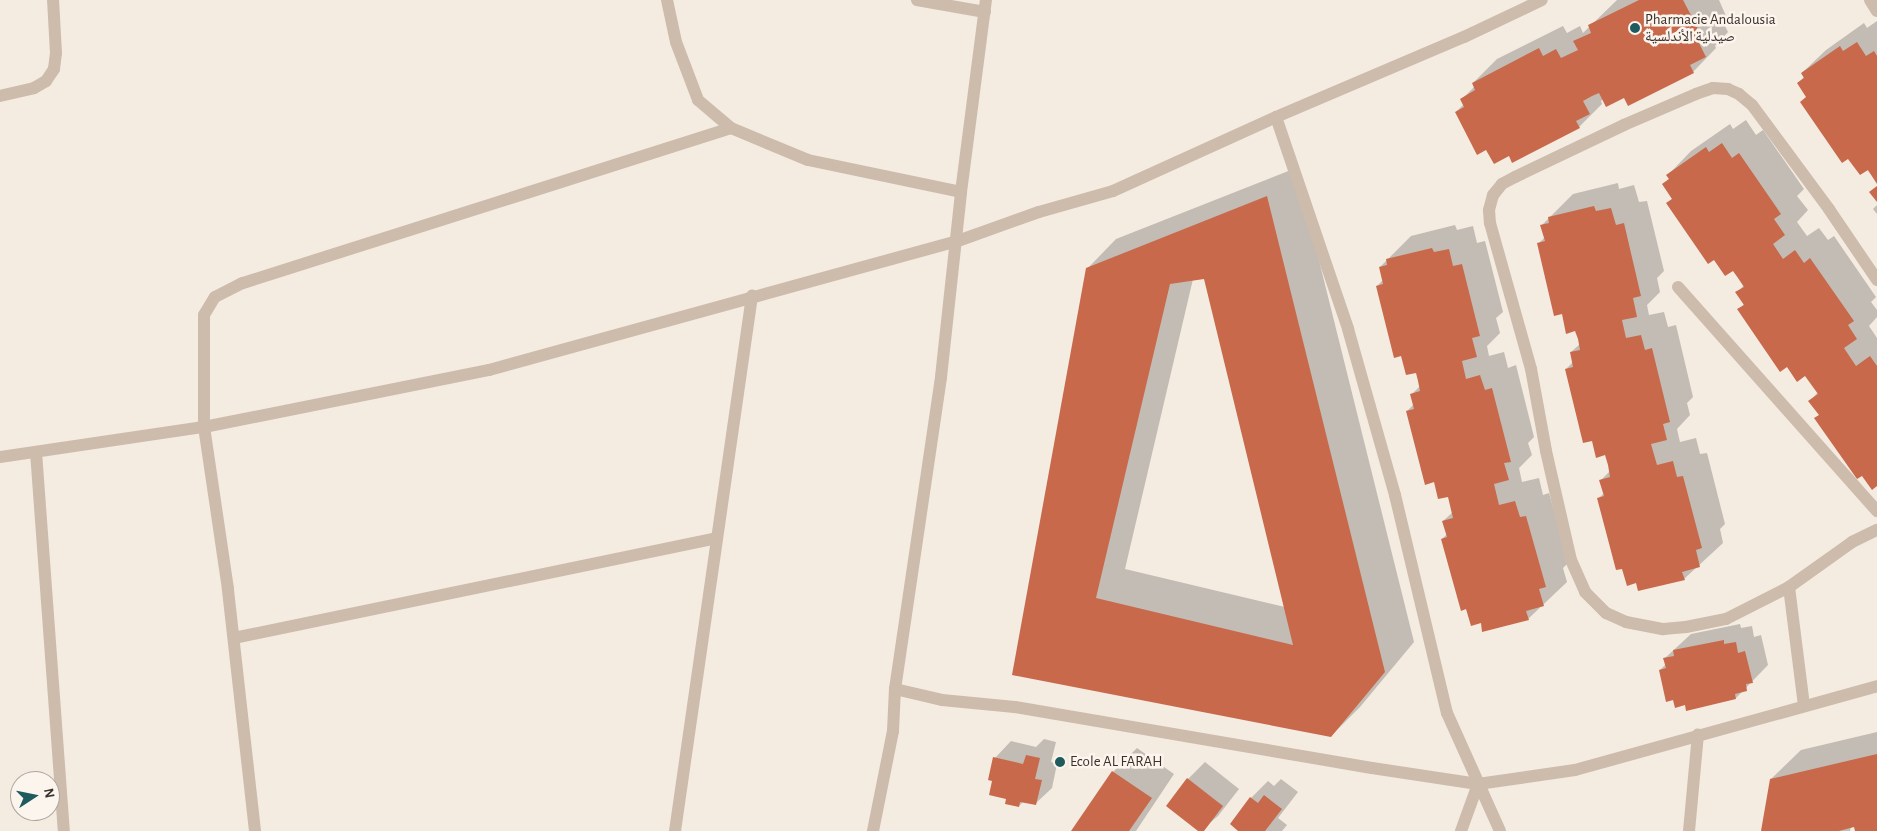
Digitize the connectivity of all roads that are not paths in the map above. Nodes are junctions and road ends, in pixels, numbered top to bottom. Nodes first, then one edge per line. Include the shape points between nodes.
1 (53, 0) edge
2 (667, 0) edge
3 (917, 0) edge
4 (1542, 0) edge
5 (1870, 0) edge
6 (986, 6) edge
7 (1877, 11) edge
8 (0, 96) edge
9 (1276, 117) junction
10 (731, 128) junction
11 (961, 192) junction
12 (955, 242) junction
13 (1877, 280) edge
14 (1678, 287) dead end
15 (752, 296) junction
16 (204, 427) junction
17 (36, 452) junction
18 (0, 457) edge
19 (1877, 511) edge
20 (1877, 530) edge
21 (717, 538) junction
22 (1789, 587) junction
23 (234, 638) junction
24 (1877, 686) edge
25 (895, 689) junction
26 (1804, 706) junction
27 (1698, 734) junction
28 (1478, 784) junction
29 (64, 831) edge
30 (255, 831) edge
31 (676, 831) edge
32 (873, 831) edge
33 (1461, 831) edge
34 (1500, 831) edge
35 (1689, 831) edge

1 - 8 street via 54,69 46,81 34,88
2 - 10 street via 676,42 698,100
3 - 6 street
4 - 9 street
5 - 7 street
6 - 11 street
9 - 12 street via 1113,191 1039,212
9 - 28 street via 1359,366 1396,494 1447,713
10 - 11 street via 808,160
10 - 16 street via 243,282 216,297 204,315
11 - 12 street
12 - 15 street
12 - 25 street via 941,377
13 - 22 street via 1752,105 1728,89 1713,88 1624,125 1515,177 1502,184 1493,195 1490,223 1531,368 1571,560 1585,592 1606,613 1626,622 1663,629 1726,619
14 - 19 street
15 - 16 street via 489,370
15 - 21 street
16 - 17 street
16 - 23 street
17 - 18 street
17 - 29 street
20 - 22 street via 1852,542
21 - 23 street
21 - 31 street
22 - 26 street
23 - 30 street
24 - 26 street
25 - 28 street via 942,700 1015,707
25 - 32 street via 893,731
26 - 27 street
27 - 28 street via 1575,770
27 - 35 street
28 - 33 street
28 - 34 street

